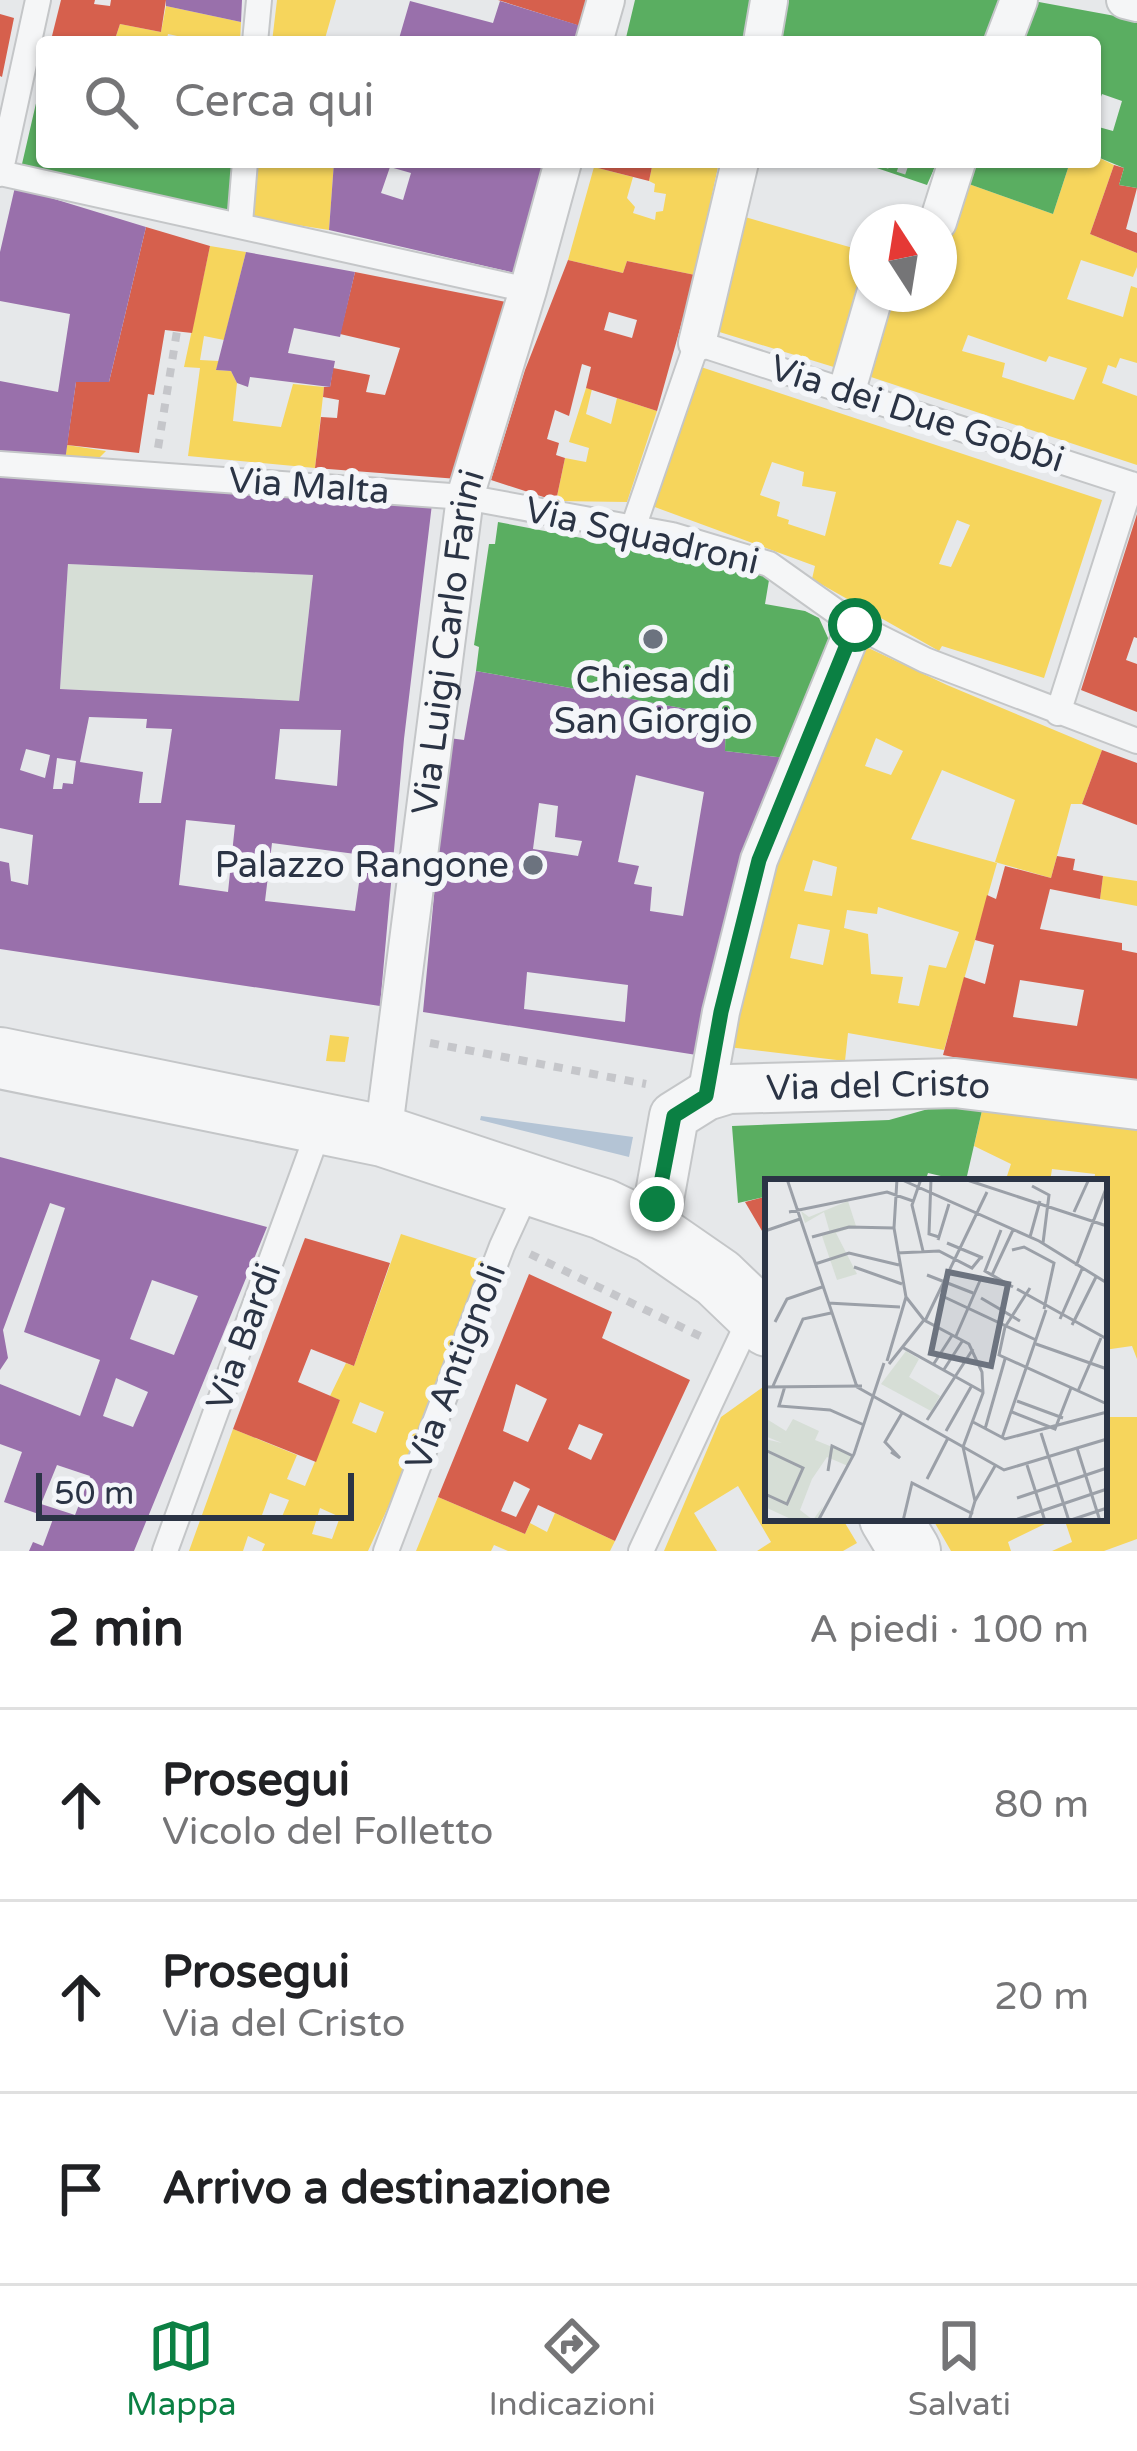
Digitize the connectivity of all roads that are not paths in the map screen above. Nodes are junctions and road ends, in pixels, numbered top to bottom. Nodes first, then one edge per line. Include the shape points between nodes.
1 (38, 0) edge
2 (259, 0) edge
3 (606, 0) edge
4 (1018, 0) edge
5 (1126, 0) edge
6 (769, 1) edge
7 (1137, 3) edge
8 (256, 36) edge
9 (597, 36) edge
10 (762, 36) edge
11 (1005, 36) edge
12 (245, 168) edge
13 (560, 168) edge
14 (739, 168) edge
15 (944, 170) edge
16 (0, 173) edge
17 (940, 204) edge
18 (240, 223) junction
19 (529, 290) junction
20 (869, 312) edge
21 (697, 343) junction
22 (847, 389) junction
23 (0, 464) edge
24 (1134, 485) edge
25 (465, 497) junction
26 (633, 528) junction
27 (855, 625) junction
28 (1058, 713) junction
29 (1137, 741) edge
30 (0, 1058) edge
31 (706, 1096) junction
32 (1137, 1106) edge
33 (302, 1118) junction
34 (383, 1136) junction
35 (531, 1184) junction
36 (652, 1233) junction
37 (744, 1316) edge
38 (892, 1521) edge
39 (165, 1551) edge
40 (386, 1551) edge
41 (641, 1551) edge
42 (910, 1551) edge

1 - 16 lane
2 - 8 lane
3 - 9 street
4 - 11 street
5 - 7 street
6 - 10 street
12 - 18 lane
13 - 19 street, Via Luigi Carlo Farini
14 - 21 street
15 - 17 street
16 - 18 lane
18 - 19 lane
19 - 25 street, Via Luigi Carlo Farini
20 - 22 street
21 - 22 lane, Via dei Due Gobbi
21 - 26 lane
22 - 24 lane, Via dei Due Gobbi
23 - 25 lane, Via Malta
24 - 28 lane
25 - 26 lane, Via Squadroni
25 - 34 street, Via Luigi Carlo Farini
26 - 27 lane, Via Squadroni via 769,564
27 - 28 lane, Via Squadroni
27 - 31 street via 759,860
28 - 29 lane, Via Squadroni
30 - 33 street
31 - 32 street, Via del Cristo via 955,1083
31 - 36 street via 674,1116
33 - 34 street
33 - 39 lane, Via Bardi
34 - 35 street
35 - 36 street
35 - 40 lane, Via Antignoli
36 - 37 street
37 - 41 lane
38 - 42 street

